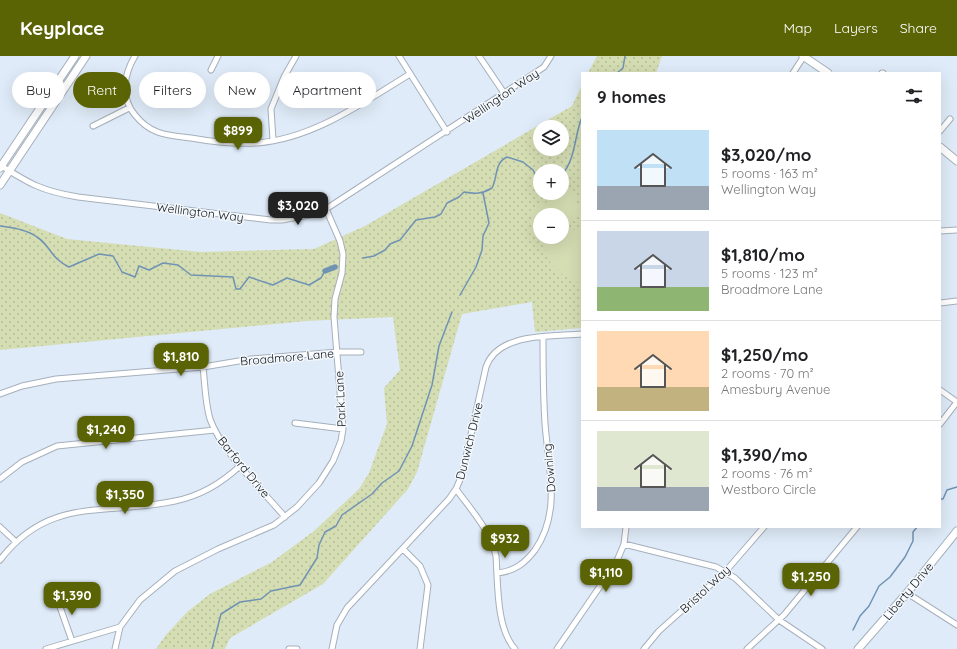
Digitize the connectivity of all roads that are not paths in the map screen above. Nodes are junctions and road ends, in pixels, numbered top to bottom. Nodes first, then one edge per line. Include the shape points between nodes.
1 (75, 56) edge
2 (86, 56) edge
3 (135, 56) edge
4 (218, 56) edge
5 (296, 56) edge
6 (399, 56) edge
7 (479, 56) edge
8 (551, 56) edge
9 (804, 56) edge
10 (211, 70) dead end
11 (127, 72) edge
12 (794, 72) edge
13 (827, 72) edge
14 (410, 74) junction
15 (504, 93) junction
16 (129, 108) joint
17 (950, 119) dead end
18 (93, 126) dead end
19 (941, 130) edge
20 (447, 132) junction
21 (273, 140) junction
22 (941, 148) edge
23 (957, 161) edge
24 (0, 166) edge
25 (9, 171) junction
26 (0, 185) edge
27 (326, 209) junction
28 (957, 230) edge
29 (941, 231) edge
30 (957, 301) edge
31 (941, 303) edge
32 (581, 334) edge
33 (543, 337) junction
34 (338, 352) junction
35 (361, 352) dead end
36 (203, 367) junction
37 (941, 391) edge
38 (0, 394) edge
39 (957, 402) edge
40 (295, 423) dead end
41 (941, 423) edge
42 (343, 429) junction
43 (215, 430) junction
44 (241, 465) junction
45 (0, 479) edge
46 (456, 489) junction
47 (286, 517) junction
48 (0, 527) edge
49 (626, 528) edge
50 (763, 528) edge
51 (856, 528) edge
52 (957, 531) edge
53 (16, 542) junction
54 (624, 544) junction
55 (403, 549) junction
56 (0, 560) edge
57 (725, 572) junction
58 (498, 573) junction
59 (61, 591) dead end
60 (907, 593) junction
61 (779, 620) junction
62 (957, 625) edge
63 (120, 627) junction
64 (72, 641) junction
65 (46, 649) edge
66 (114, 649) edge
67 (289, 649) edge
68 (297, 649) edge
69 (332, 649) edge
70 (420, 649) edge
71 (515, 649) edge
72 (556, 649) edge
73 (644, 649) edge
74 (747, 649) edge
75 (822, 649) edge
76 (858, 649) edge

1 - 24 main road
2 - 25 main road
3 - 11 street
4 - 10 street
5 - 21 street via 271,109
6 - 14 street
7 - 15 street
8 - 15 street, Wellington Way via 544,67
9 - 12 street
9 - 13 main road
14 - 20 street
14 - 21 street via 329,121
15 - 20 street, Wellington Way
16 - 18 street
16 - 21 street via 142,124 158,133 220,143 258,143
17 - 19 street
20 - 27 street, Wellington Way
22 - 23 main road
24 - 25 street, Wellington Way
25 - 26 main road
25 - 27 street, Wellington Way via 29,184 53,193 228,216 282,220
27 - 34 street, Park Lane via 343,254 343,268 335,299
28 - 29 street
30 - 31 street
32 - 33 street, Dunwich Drive
33 - 46 street, Dunwich Drive via 512,342 497,351 489,361 462,475
33 - 58 street, Downing via 544,398 552,500 550,519 541,541 524,562 512,570
34 - 35 street, Broadmore Lane
34 - 36 street, Broadmore Lane via 251,359
34 - 42 street, Park Lane
36 - 38 street, Broadmore Lane via 45,381
36 - 43 street, Barford Drive via 207,403
37 - 39 street
39 - 41 street
40 - 42 street
42 - 47 street, Park Lane via 337,453 329,469
43 - 44 street, Barford Drive
43 - 45 street via 57,446 22,462
44 - 47 street, Barford Drive
44 - 53 street via 214,486 189,498 68,514 37,526
46 - 55 street, Dunwich Drive
46 - 58 street via 489,535
47 - 63 street, Park Lane via 175,571 140,600
48 - 53 street
49 - 54 street
50 - 57 street, Bristol Way
51 - 61 street
52 - 60 main road, Liberty Drive
53 - 56 street
54 - 57 street via 716,567
54 - 72 street via 616,563
55 - 69 street, Dunwich Drive via 343,613 337,625
55 - 70 street via 420,566 428,586
57 - 61 street via 735,578
57 - 73 street, Bristol Way via 659,631
58 - 71 street via 504,630
59 - 64 street via 60,607
60 - 62 street
60 - 76 main road, Liberty Drive
61 - 74 street
61 - 75 street
63 - 64 street
63 - 66 street, Park Lane
64 - 65 street
67 - 68 street

